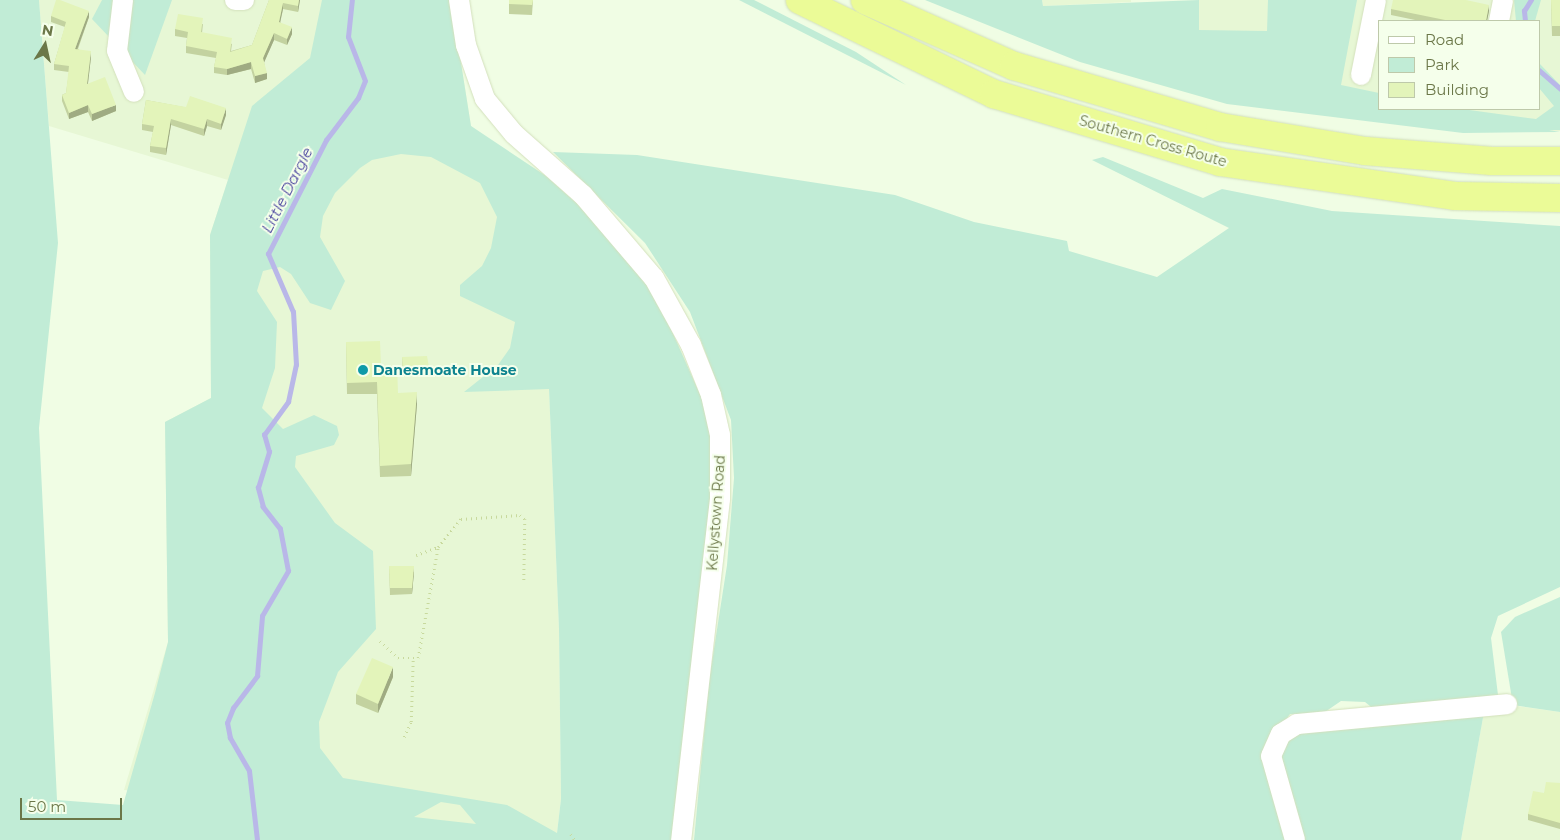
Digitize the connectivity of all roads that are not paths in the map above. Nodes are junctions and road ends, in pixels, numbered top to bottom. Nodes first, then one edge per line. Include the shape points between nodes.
1 (122, 0) edge
2 (235, 0) edge
3 (244, 0) edge
4 (459, 0) edge
5 (800, 0) edge
6 (865, 0) edge
7 (1376, 0) edge
8 (1503, 0) edge
9 (1499, 20) edge
10 (1361, 75) dead end
11 (134, 92) dead end
12 (1560, 161) edge
13 (1559, 198) edge
14 (1507, 704) dead end
15 (681, 840) edge
16 (1295, 840) edge

1 - 11 street via 117,51
2 - 3 street
4 - 15 street, Kellystown Road via 466,45 485,99 514,134 583,195 654,278 691,345 710,395 720,435 720,499
5 - 13 highway, Southern Cross Route via 994,94 1220,162 1454,196
6 - 12 highway via 1014,66 1220,127 1374,152 1492,161
7 - 10 street
8 - 9 street
14 - 16 street via 1297,724 1281,734 1271,756

